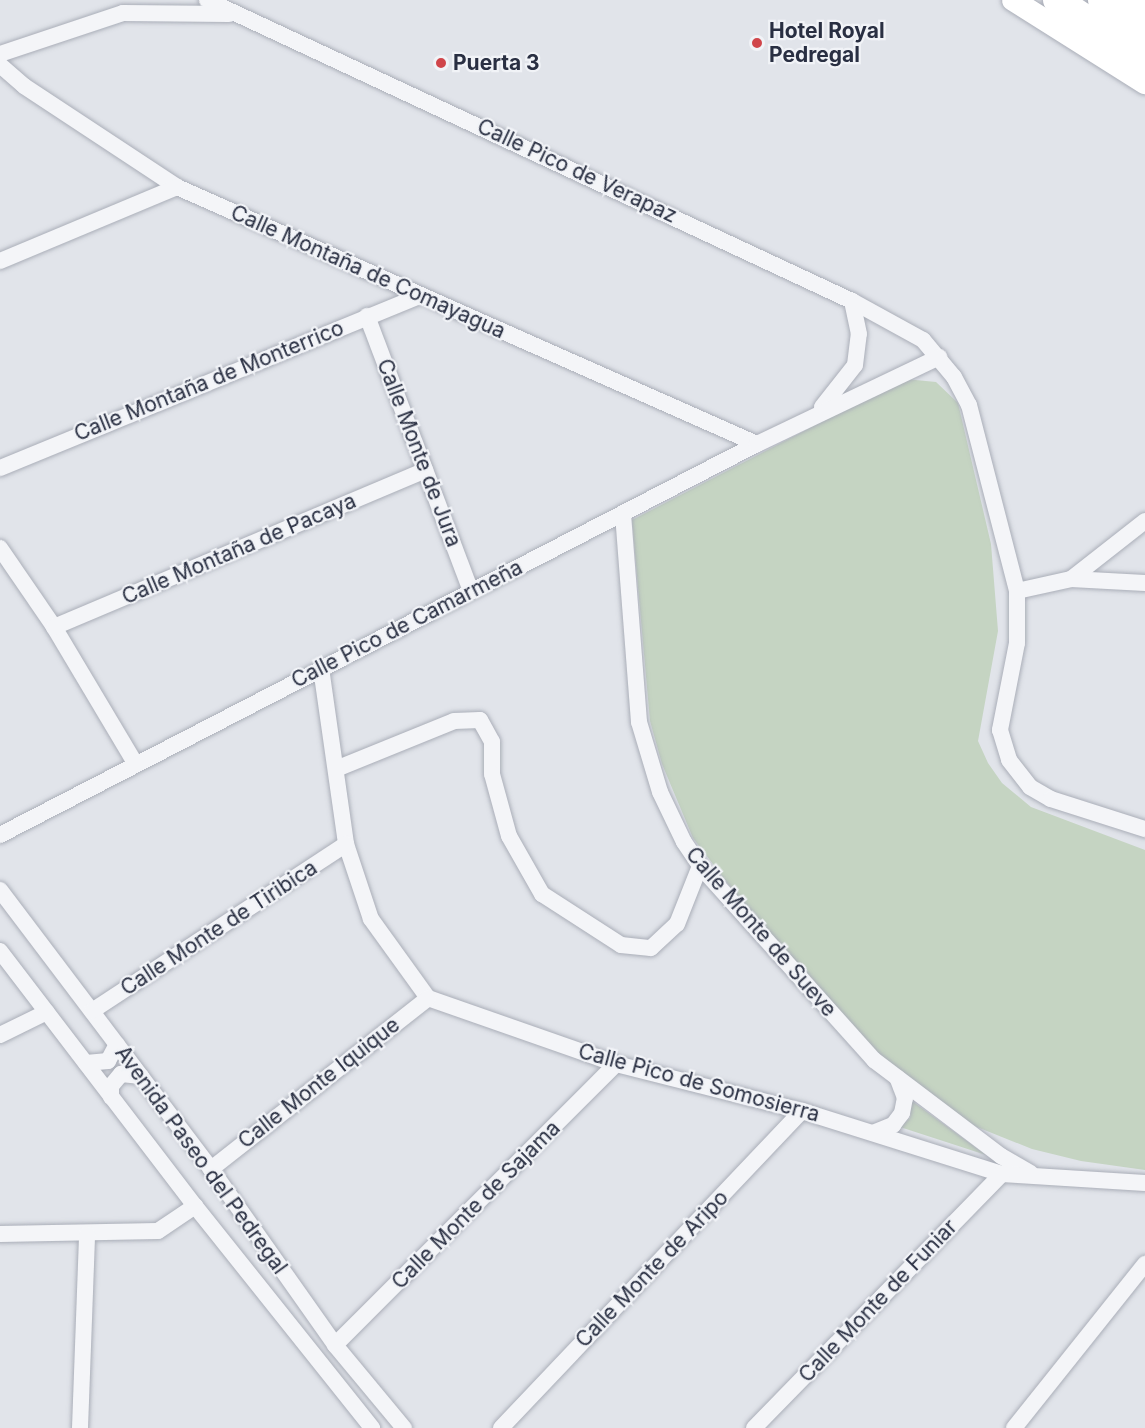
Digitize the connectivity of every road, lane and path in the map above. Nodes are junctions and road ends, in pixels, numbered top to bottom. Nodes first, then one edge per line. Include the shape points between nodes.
1 (135, 0) edge
2 (207, 0) edge
3 (1013, 0) edge
4 (1057, 0) edge
5 (1102, 0) edge
6 (1140, 0) edge
7 (1145, 4) edge
8 (123, 13) junction
9 (237, 14) junction
10 (1145, 28) edge
11 (0, 54) edge
12 (1145, 58) edge
13 (0, 65) edge
14 (1145, 83) edge
15 (177, 187) junction
16 (0, 261) edge
17 (419, 296) junction
18 (852, 301) junction
19 (367, 316) junction
20 (939, 357) junction
21 (816, 414) junction
22 (757, 444) junction
23 (0, 468) edge
24 (425, 470) junction
25 (623, 514) junction
26 (1145, 521) edge
27 (0, 548) edge
28 (1071, 579) junction
29 (1145, 584) edge
30 (471, 591) junction
31 (1017, 591) junction
32 (54, 627) junction
33 (321, 668) junction
34 (135, 763) junction
35 (336, 769) junction
36 (1145, 829) edge
37 (0, 835) edge
38 (346, 844) junction
39 (700, 866) junction
40 (0, 890) edge
41 (0, 951) edge
42 (428, 998) junction
43 (92, 1011) junction
44 (46, 1012) junction
45 (0, 1035) edge
46 (117, 1044) junction
47 (86, 1064) junction
48 (616, 1064) junction
49 (141, 1076) junction
50 (897, 1076) junction
51 (111, 1097) junction
52 (802, 1111) junction
53 (873, 1133) junction
54 (211, 1169) junction
55 (1002, 1174) junction
56 (1048, 1179) junction
57 (1145, 1183) edge
58 (195, 1206) junction
59 (0, 1234) edge
60 (87, 1234) junction
61 (271, 1254) junction
62 (1145, 1264) edge
63 (244, 1268) junction
64 (335, 1345) junction
65 (80, 1428) edge
66 (372, 1428) edge
67 (404, 1428) edge
68 (501, 1428) edge
69 (754, 1428) edge
70 (1014, 1428) edge

1 - 8 street
2 - 9 street, Calle Pico de Verapaz
3 - 14 main road
4 - 12 highway
5 - 10 highway
6 - 7 highway
8 - 9 street
8 - 11 street
9 - 18 street, Calle Pico de Verapaz
13 - 15 street, Calle Montaña de Comayagua via 24,86
15 - 16 street
15 - 17 street, Calle Montaña de Comayagua
17 - 19 street, Calle Montaña de Monterrico
17 - 22 street, Calle Montaña de Comayagua
18 - 20 street, Calle Pico de Verapaz via 899,325
18 - 21 street, Calle Pico de Camarmeña via 859,334 855,365
19 - 23 street, Calle Montaña de Monterrico
19 - 24 street, Calle Monte de Jura
20 - 21 street, Calle Pico de Camarmeña
20 - 31 street via 969,405
21 - 22 street, Calle Pico de Camarmeña
22 - 25 street, Calle Pico de Camarmeña
24 - 30 street, Calle Monte de Jura
24 - 32 street, Calle Montaña de Pacaya
25 - 30 street, Calle Pico de Camarmeña
25 - 39 street, Calle Monte de Sueve via 639,722 660,792
26 - 28 street
27 - 32 street
28 - 29 street
28 - 31 street
30 - 33 street, Calle Pico de Camarmeña
31 - 36 street via 1017,643 1000,730 1009,760 1030,787 1051,800
32 - 34 street
33 - 34 street, Calle Pico de Camarmeña
33 - 35 street
34 - 37 street, Calle Pico de Camarmeña
35 - 38 street
35 - 39 street via 454,721 480,720 492,742 492,774 509,836 542,894 621,945 651,948 677,924
38 - 42 street via 371,919
38 - 43 street, Calle Monte de Tiribica
39 - 50 street, Calle Monte de Sueve via 859,1044
40 - 43 street, Avenida Paseo del Pedregal
41 - 44 street, Avenida Paseo del Pedregal
42 - 48 street, Calle Pico de Somosierra
42 - 54 street, Calle Monte Iquique
43 - 46 street, Avenida Paseo del Pedregal
44 - 45 street
44 - 47 street, Avenida Paseo del Pedregal
46 - 47 street via 108,1061
46 - 49 street, Avenida Paseo del Pedregal
47 - 51 street, Avenida Paseo del Pedregal
48 - 52 street, Calle Pico de Somosierra
48 - 64 street, Calle Monte de Sajama
49 - 51 street via 122,1074 111,1086
49 - 54 street, Avenida Paseo del Pedregal
50 - 53 street via 905,1098 902,1113 893,1125
50 - 56 street, Calle Monte de Sueve via 1001,1156
51 - 58 street, Avenida Paseo del Pedregal
52 - 53 street, Calle Pico de Somosierra
52 - 68 street, Calle Monte de Aripo
53 - 55 street, Calle Pico de Somosierra
54 - 61 street, Avenida Paseo del Pedregal
55 - 56 street, Calle Pico de Somosierra
55 - 69 street, Calle Monte de Funiar
56 - 57 street, Calle Pico de Somosierra
58 - 60 street via 158,1231
58 - 63 street, Avenida Paseo del Pedregal
59 - 60 street
60 - 65 street
61 - 63 street via 266,1268
61 - 64 street, Avenida Paseo del Pedregal
62 - 70 street
63 - 66 street, Avenida Paseo del Pedregal
64 - 67 street, Avenida Paseo del Pedregal

